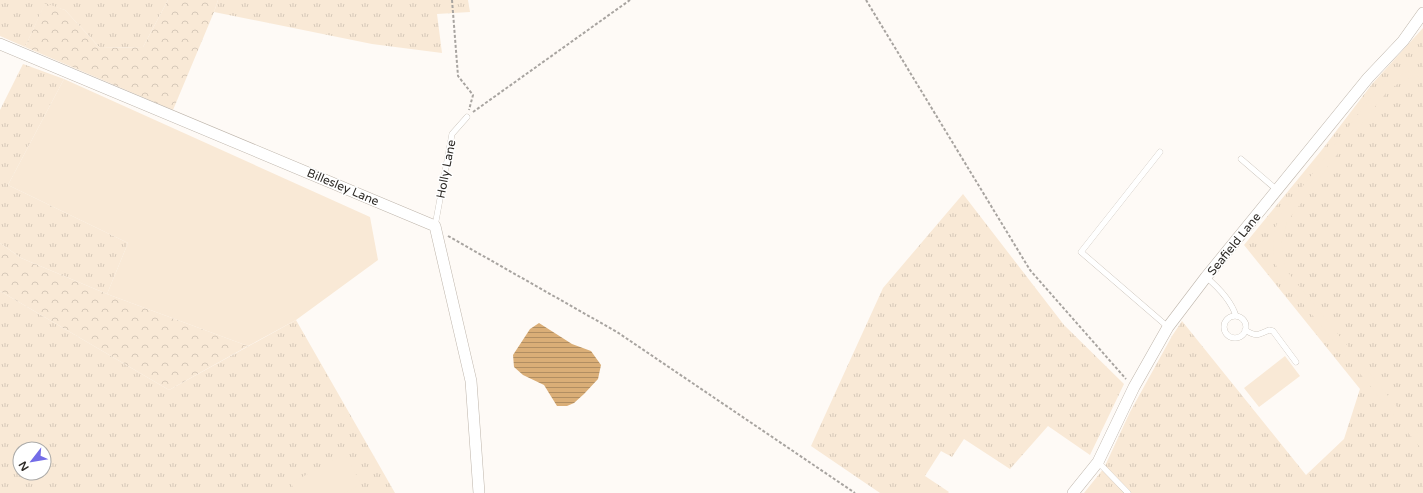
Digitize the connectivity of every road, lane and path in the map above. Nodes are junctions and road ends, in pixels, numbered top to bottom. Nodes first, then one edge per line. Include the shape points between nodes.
1 (452, 0) edge
2 (630, 0) edge
3 (866, 0) edge
4 (1423, 13) edge
5 (0, 44) edge
6 (467, 117) junction
7 (1160, 152) dead end
8 (1241, 159) dead end
9 (1277, 190) junction
10 (436, 227) junction
11 (1206, 277) junction
12 (1236, 316) junction
13 (1168, 327) junction
14 (1245, 330) junction
15 (1296, 362) dead end
16 (1134, 387) junction
17 (1098, 462) junction
18 (479, 493) edge
19 (855, 493) edge
20 (1073, 493) edge
21 (1128, 493) edge

1 - 6 path via 458,76 473,95
2 - 6 path
3 - 16 path via 1030,270
4 - 9 street, Seafield Lane via 1403,41 1368,78
5 - 10 street, Billesley Lane
6 - 10 lane, Holly Lane via 452,134
7 - 13 lane via 1081,252
8 - 9 lane
9 - 11 street, Seafield Lane
10 - 18 street via 471,381
10 - 19 path via 617,332
11 - 12 lane via 1226,297
11 - 13 street, Seafield Lane
12 - 14 lane via 1244,322
12 - 14 lane via 1229,318 1225,323 1226,333 1236,337 1242,335
13 - 16 street, Seafield Lane
14 - 15 lane via 1257,335 1273,331
16 - 17 street, Seafield Lane
17 - 20 street, Seafield Lane
17 - 21 lane

